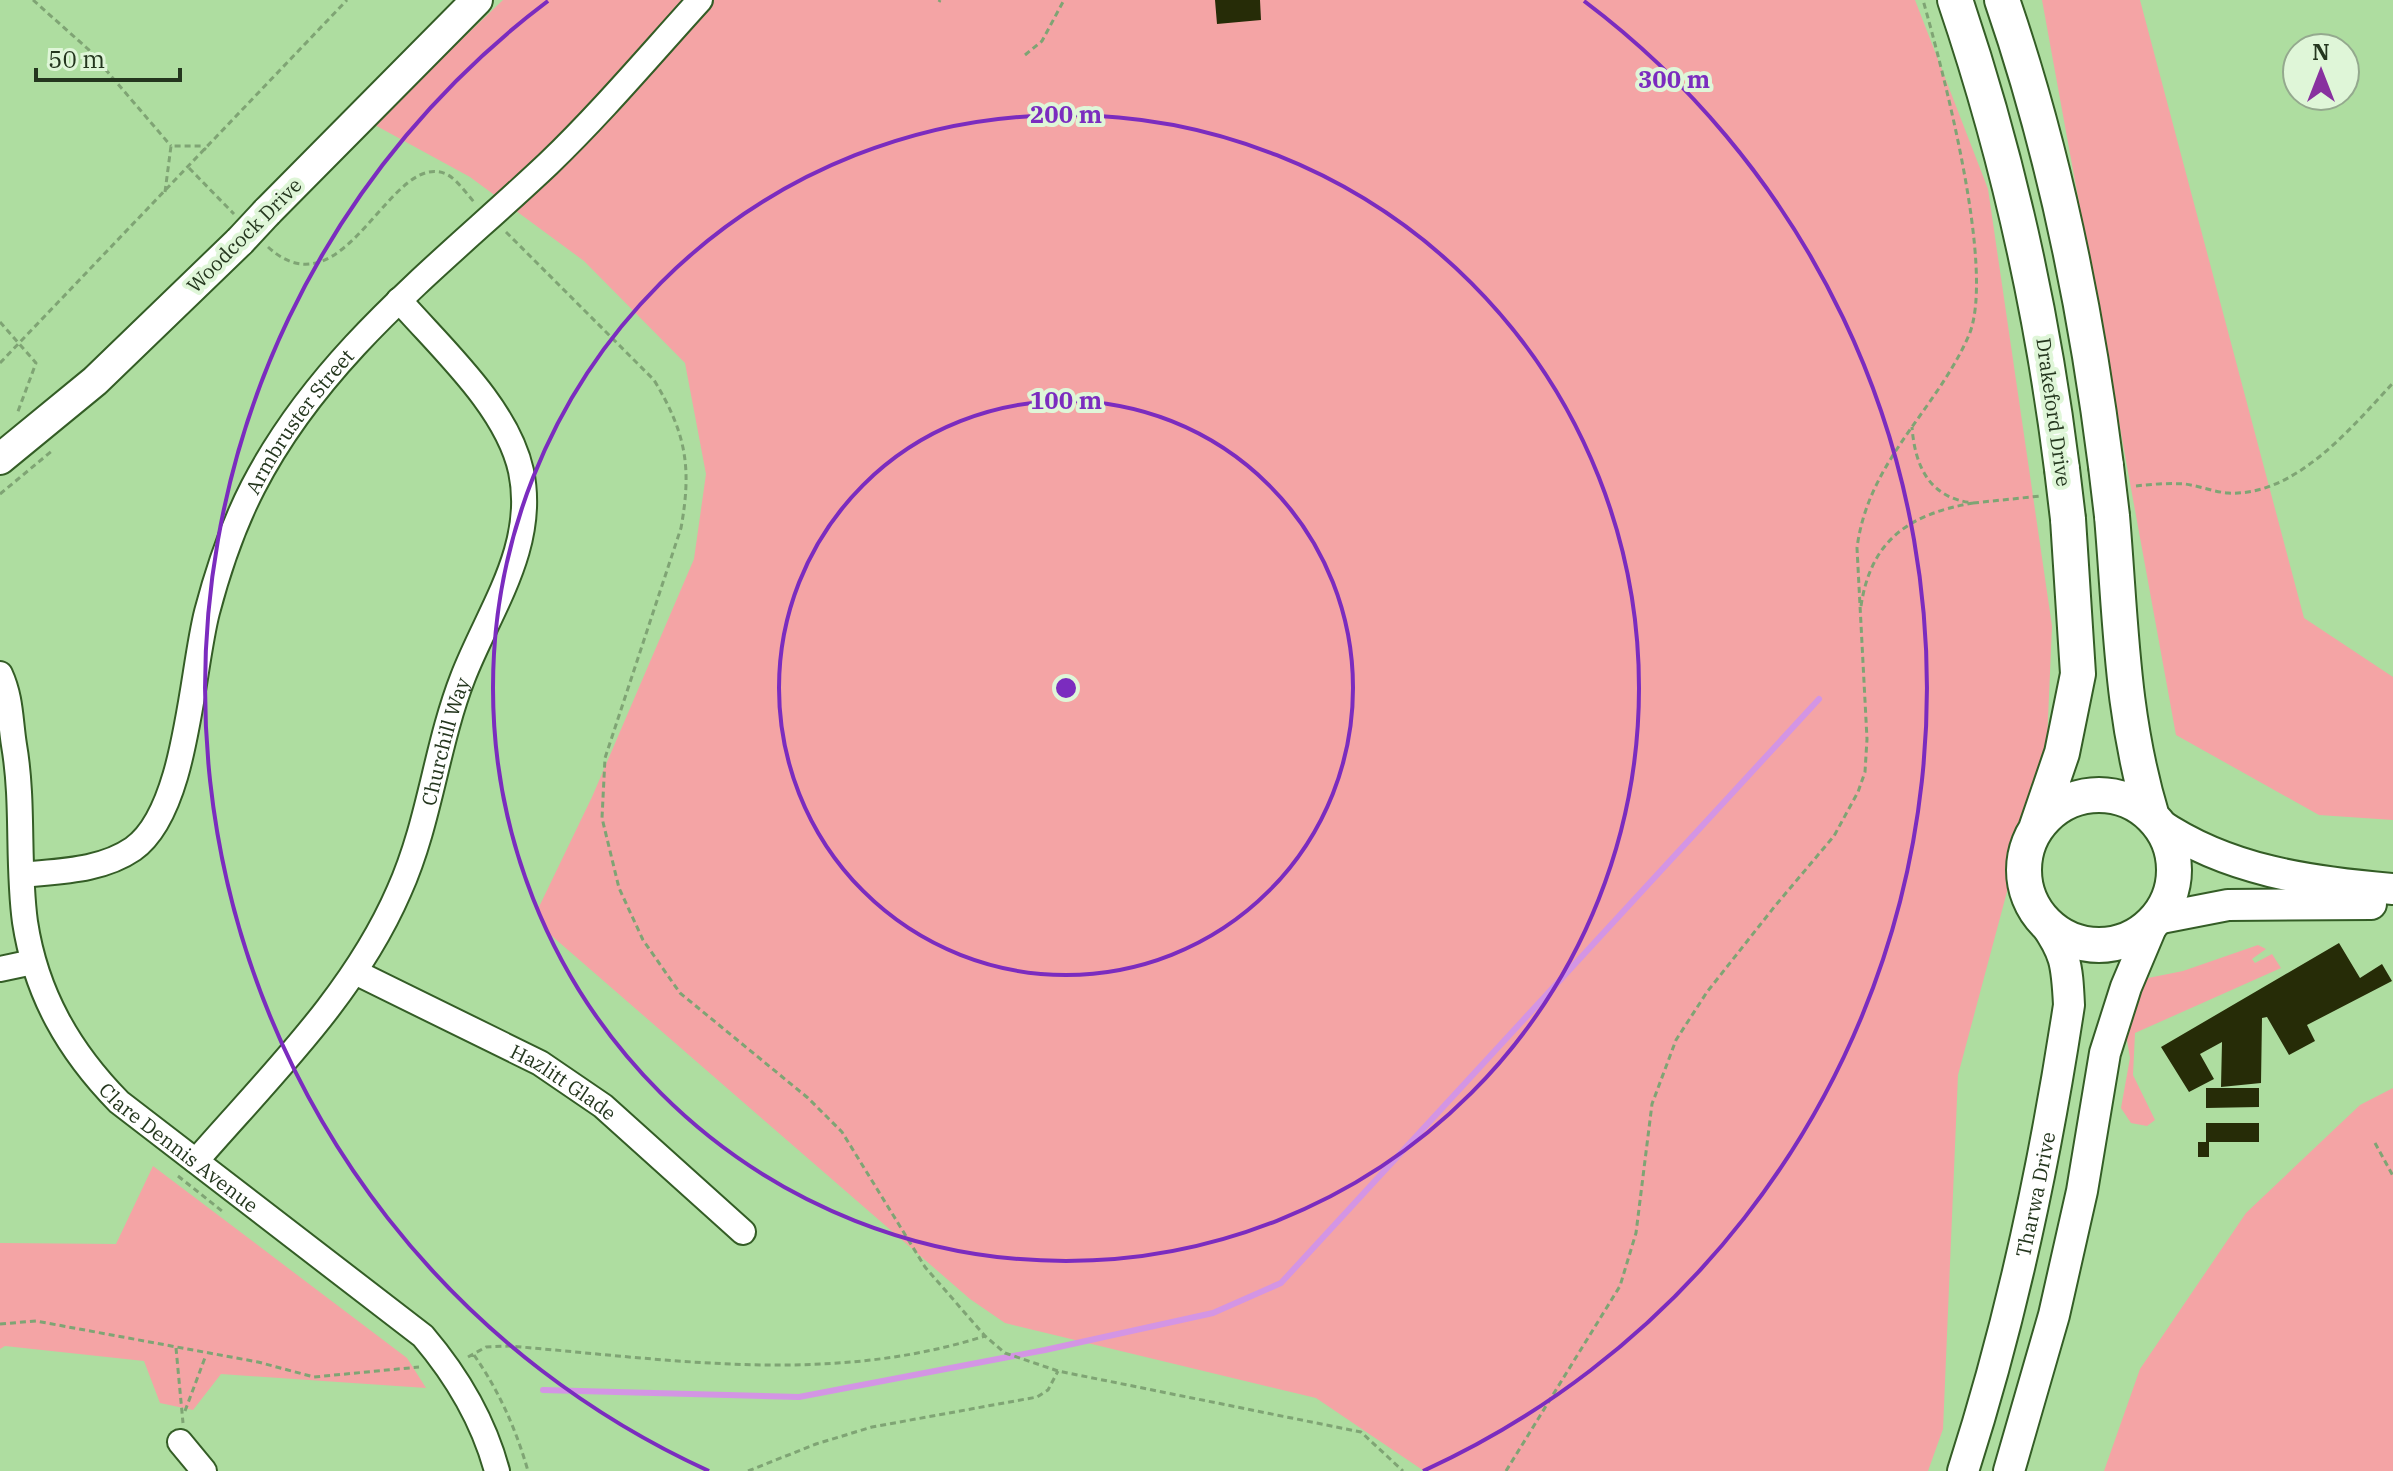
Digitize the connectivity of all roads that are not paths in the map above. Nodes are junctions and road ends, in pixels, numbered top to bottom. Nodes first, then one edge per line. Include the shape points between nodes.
1 (477, 0) edge
2 (700, 0) edge
3 (1955, 0) edge
4 (2002, 0) edge
5 (399, 300) junction
6 (0, 459) edge
7 (0, 674) edge
8 (0, 716) edge
9 (13, 741) junction
10 (2155, 820) junction
11 (2036, 830) junction
12 (22, 875) junction
13 (2393, 889) edge
14 (2393, 904) edge
15 (2041, 918) junction
16 (2155, 921) junction
17 (33, 962) junction
18 (0, 969) edge
19 (355, 972) junction
20 (196, 1161) junction
21 (743, 1232) dead end
22 (180, 1442) road end
23 (204, 1471) edge
24 (497, 1471) edge
25 (1963, 1471) edge
26 (2009, 1471) edge

1 - 6 main road, Woodcock Drive via 253,229 95,381
2 - 5 street, Armbruster Street via 601,110 485,212
3 - 11 highway, Drakeford Drive via 1981,75 2030,268 2078,674 2062,753
4 - 10 highway via 2070,244 2114,490 2125,703 2135,761
5 - 12 street, Armbruster Street via 320,381 252,489 207,613 173,786 154,827 112,861
5 - 19 street, Churchill Way via 504,427 520,466 524,510 515,561 456,693 410,865
7 - 9 street, Clare Dennis Avenue via 9,693
8 - 9 street, Clare Dennis Avenue
9 - 12 street, Clare Dennis Avenue
10 - 11 highway via 2135,803 2091,795 2050,813
10 - 13 main road via 2187,843 2304,881
10 - 16 highway via 2171,846 2175,872 2170,897
11 - 15 highway via 2026,851 2024,875
12 - 17 street, Clare Dennis Avenue
14 - 16 main road via 2228,905
15 - 16 highway via 2060,934 2096,944 2133,937
15 - 25 main road, Tharwa Drive via 2061,946 2069,1005 2028,1232
16 - 26 main road via 2108,1041 2061,1284
17 - 18 street
17 - 20 street, Clare Dennis Avenue via 61,1030 87,1069 119,1102
19 - 20 street, Churchill Way
19 - 21 street, Hazlitt Glade via 540,1063 603,1106
20 - 24 street, Clare Dennis Avenue via 402,1318 439,1355 472,1404
22 - 23 street

